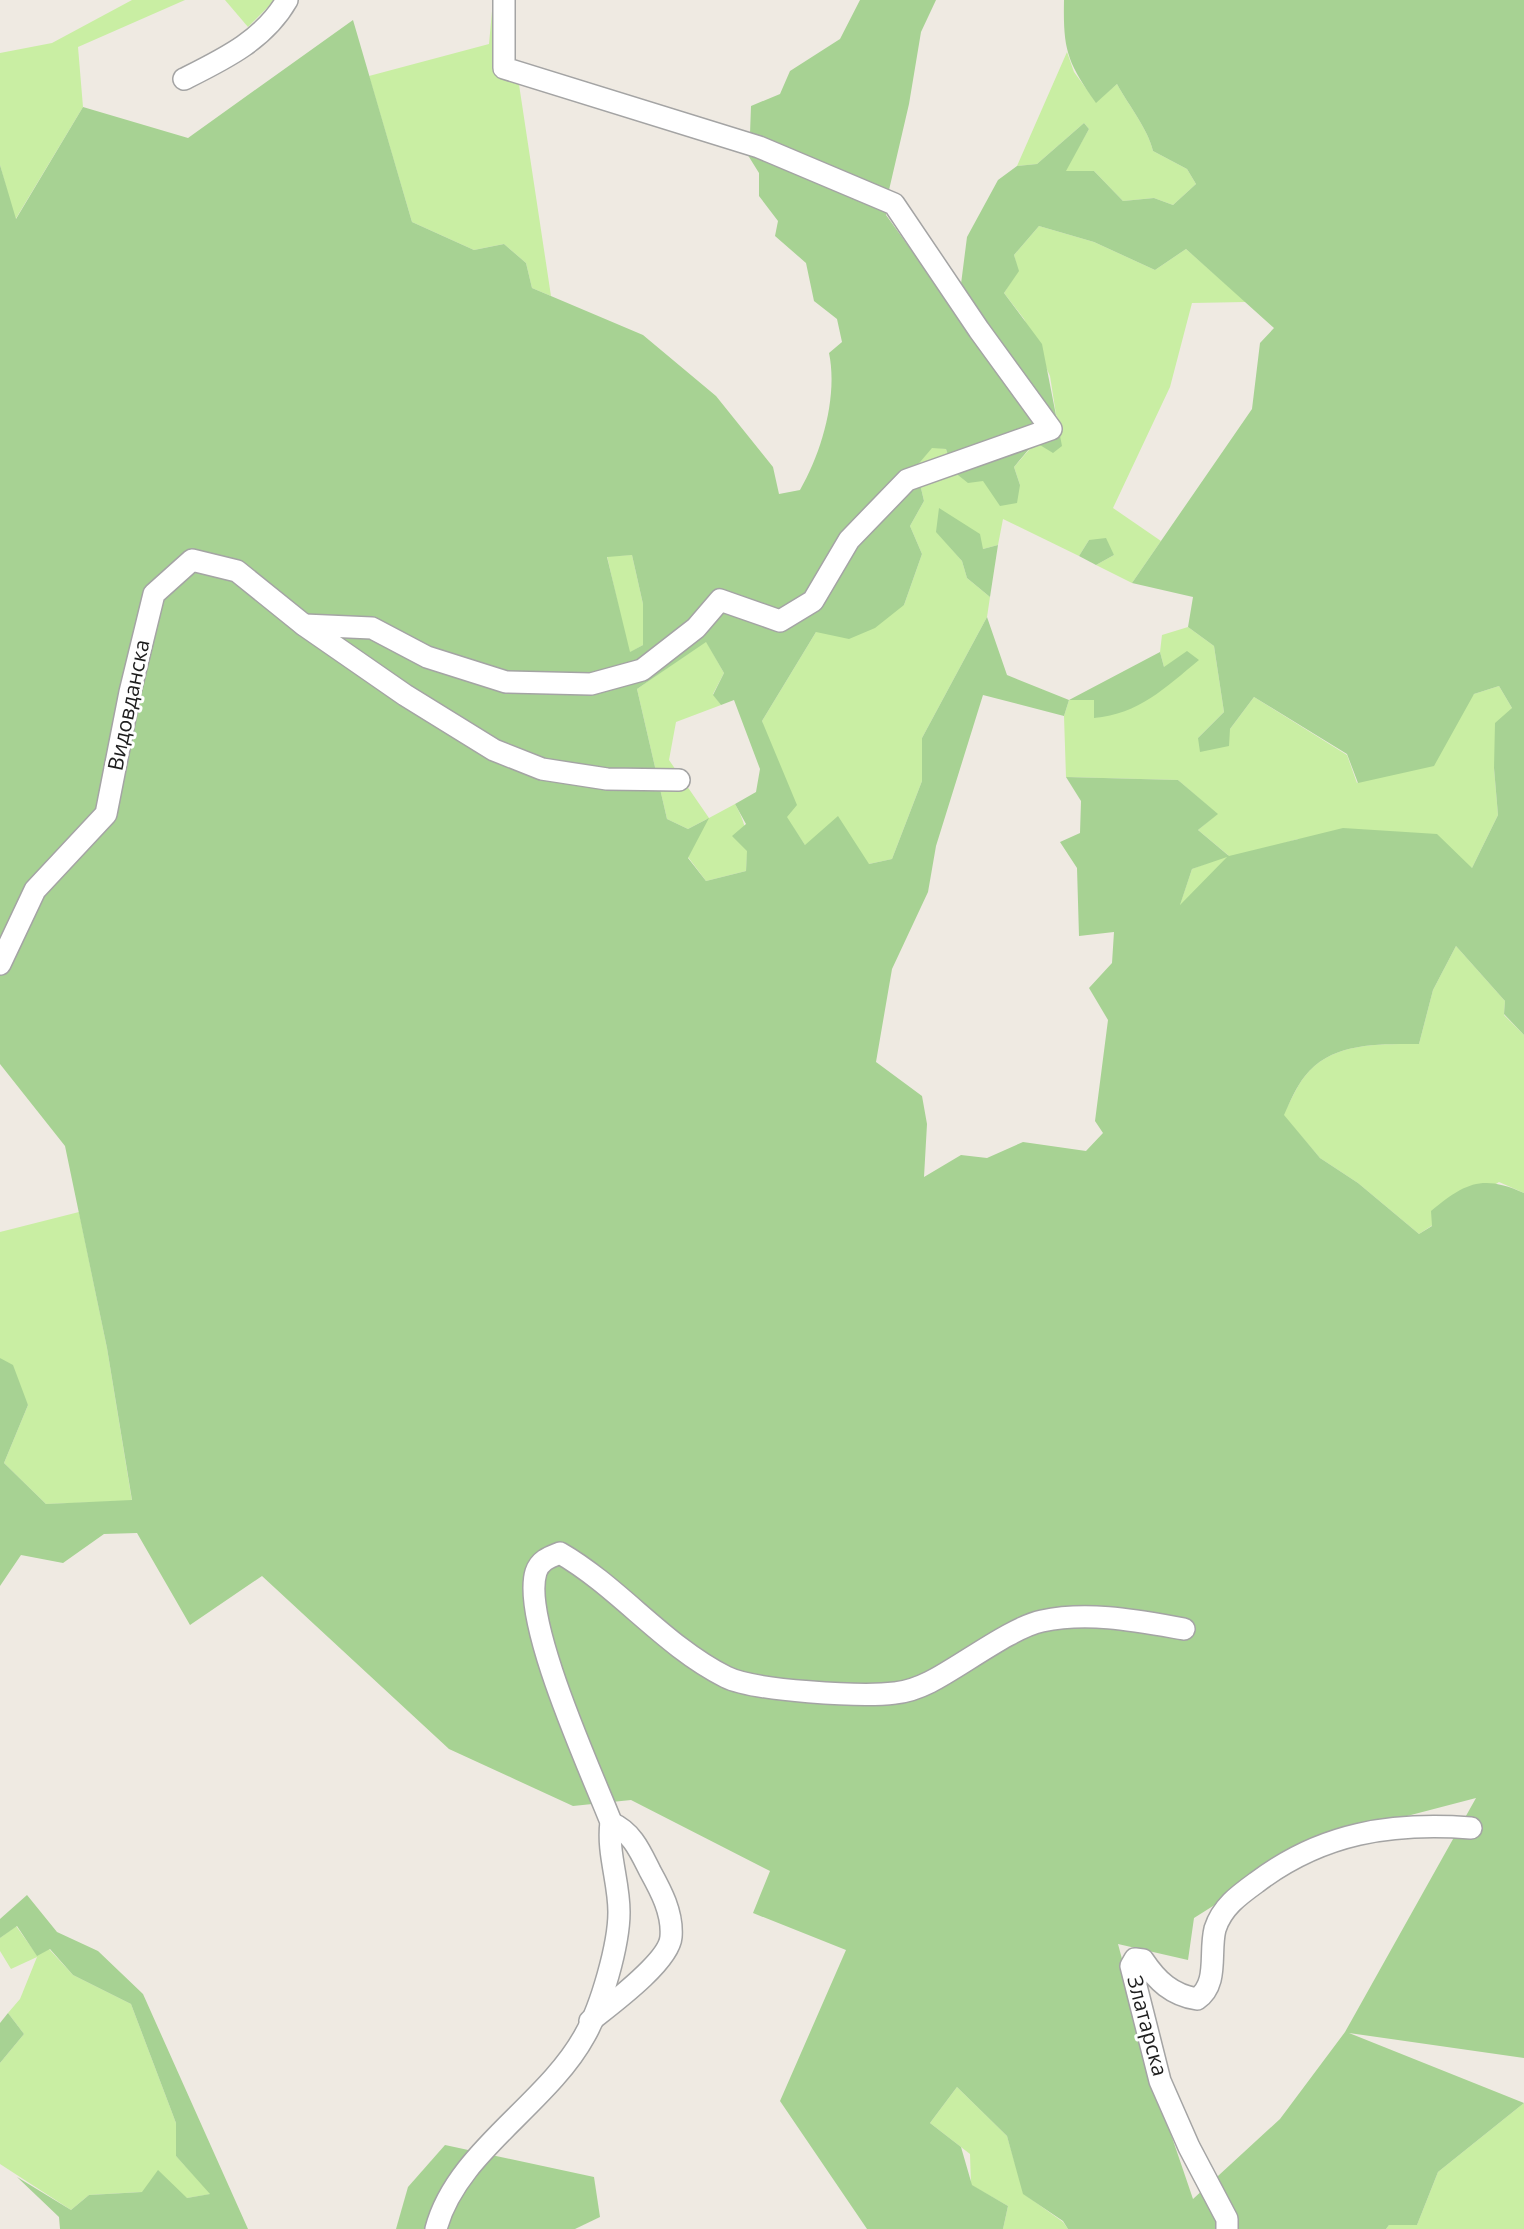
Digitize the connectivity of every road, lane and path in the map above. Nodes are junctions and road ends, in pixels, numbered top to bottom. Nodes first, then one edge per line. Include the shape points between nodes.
1 (287, 0) edge
2 (504, 0) edge
3 (184, 79) dead end
4 (304, 625) junction
5 (679, 779) dead end
6 (0, 964) edge
7 (1184, 1629) dead end
8 (611, 1823) junction
9 (1471, 1828) dead end
10 (590, 2021) junction
11 (436, 2229) edge
12 (1227, 2229) edge

1 - 3 street via 267,29 231,55
2 - 4 street via 504,68 759,148 894,204 1051,429 906,480 849,540 813,601 779,621 720,600 696,628 642,670 591,684 506,682 427,657 372,628
4 - 5 street, Видовданска via 494,750 555,771 607,779
4 - 6 street, Видовданска via 237,571 192,560 155,594 106,814 36,890
7 - 8 street via 1085,1616 1040,1621 928,1683 895,1693 775,1688 727,1678 560,1553 545,1558 536,1571 541,1642
8 - 10 street via 608,1841 619,1911 612,1958
8 - 10 street via 624,1829 649,1867 664,1898 671,1940 651,1969
9 - 12 street, Златарска via 1420,1824 1348,1836 1289,1858 1228,1904 1216,1928 1211,1978 1206,1993 1197,1999 1179,1996 1163,1985 1143,1960 1135,1959 1131,1966 1160,2081 1227,2219
10 - 11 street via 551,2085 465,2172

